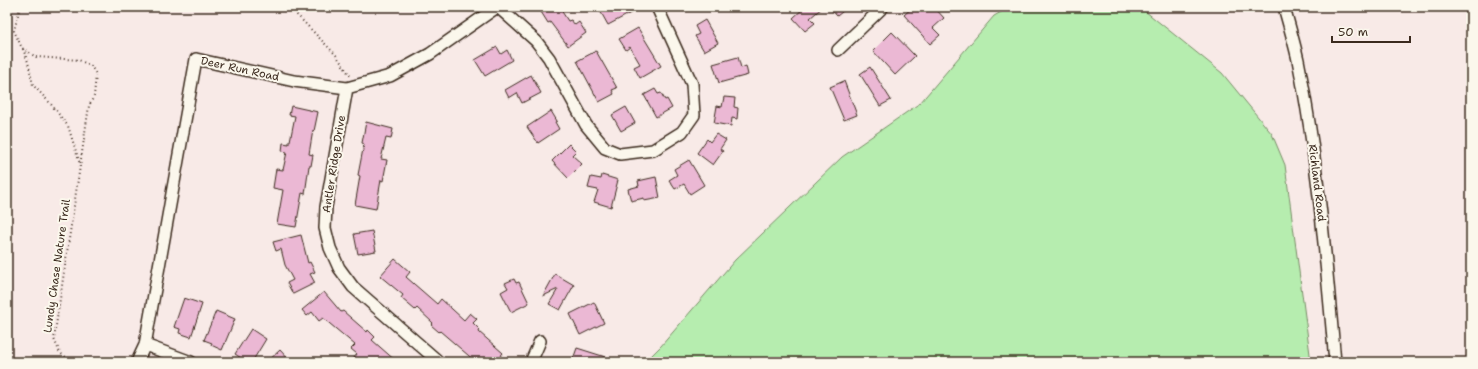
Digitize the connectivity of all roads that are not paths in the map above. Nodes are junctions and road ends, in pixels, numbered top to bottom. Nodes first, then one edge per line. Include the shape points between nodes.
1 (498, 7) edge
2 (656, 7) edge
3 (882, 7) edge
4 (1284, 7) edge
5 (838, 50) dead end
6 (351, 86) junction
7 (540, 341) dead end
8 (145, 345) junction
9 (137, 362) edge
10 (191, 362) edge
11 (439, 362) edge
12 (531, 362) edge
13 (1335, 362) edge

1 - 2 street via 536,42 549,58 586,125 595,136 605,148 620,154 654,150 682,132 694,114 692,84
1 - 6 street, Deer Run Road via 430,54 390,76
3 - 5 street
4 - 13 street, Richland Road via 1298,59 1310,129
6 - 8 street, Deer Run Road via 294,81 196,59
6 - 11 street, Antler Ridge Drive via 326,207 325,228 330,248 339,268 353,287
7 - 12 street
8 - 9 street, Deer Run Road
8 - 10 street

